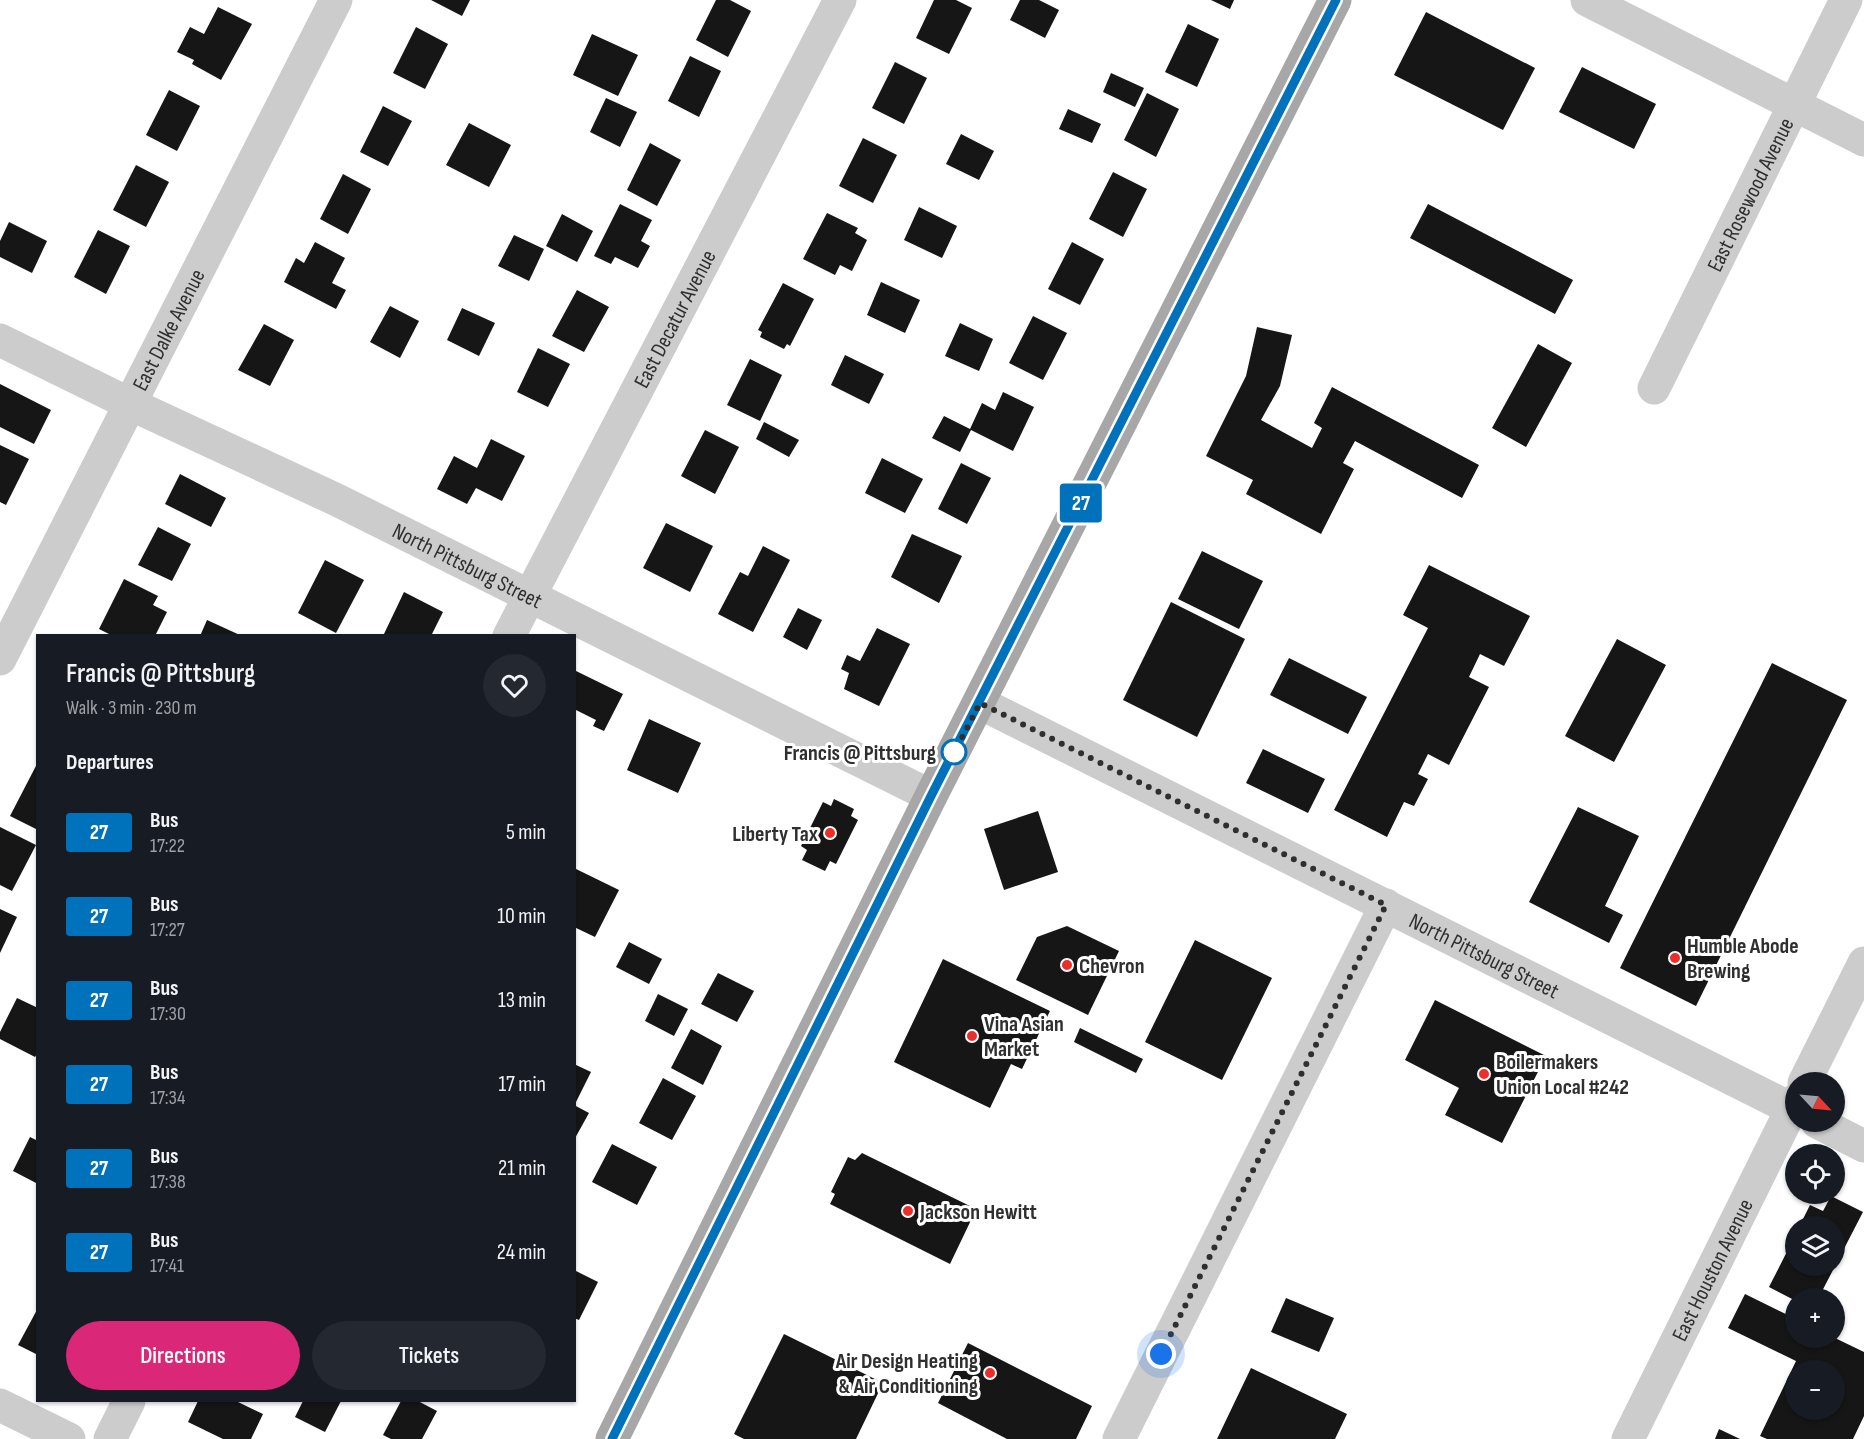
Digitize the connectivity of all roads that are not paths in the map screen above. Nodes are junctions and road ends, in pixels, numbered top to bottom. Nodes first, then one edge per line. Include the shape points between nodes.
1 (336, 0) edge
2 (840, 0) edge
3 (1335, 0) edge
4 (1587, 0) edge
5 (1846, 0) edge
6 (1795, 105) junction
7 (1864, 140) edge
8 (0, 340) edge
9 (1654, 388) dead end
10 (128, 403) junction
11 (529, 596) junction
12 (510, 634) edge
13 (0, 659) edge
14 (980, 703) junction
15 (931, 796) junction
16 (1386, 905) junction
17 (1864, 963) edge
18 (1816, 1072) edge
19 (1785, 1097) edge
20 (1787, 1132) edge
21 (1842, 1132) edge
22 (1864, 1146) edge
23 (128, 1402) edge
24 (0, 1406) edge
25 (69, 1439) edge
26 (110, 1439) edge
27 (612, 1439) edge
28 (1119, 1439) edge
29 (1628, 1439) edge

1 - 10 street, East Dalke Avenue
2 - 11 street, East Decatur Avenue
3 - 14 main road
4 - 6 street
5 - 6 street, East Rosewood Avenue
6 - 7 street
6 - 9 street, East Rosewood Avenue
8 - 10 street, North Pittsburg Street
10 - 11 street, North Pittsburg Street via 337,500
10 - 13 street, East Dalke Avenue
11 - 12 street, East Decatur Avenue
11 - 15 street, North Pittsburg Street
14 - 15 main road
14 - 16 street, North Pittsburg Street
15 - 27 main road
16 - 19 street, North Pittsburg Street
16 - 28 street
17 - 18 street, East Houston Avenue
20 - 29 street, East Houston Avenue
21 - 22 street, North Pittsburg Street
23 - 26 street
24 - 25 street

